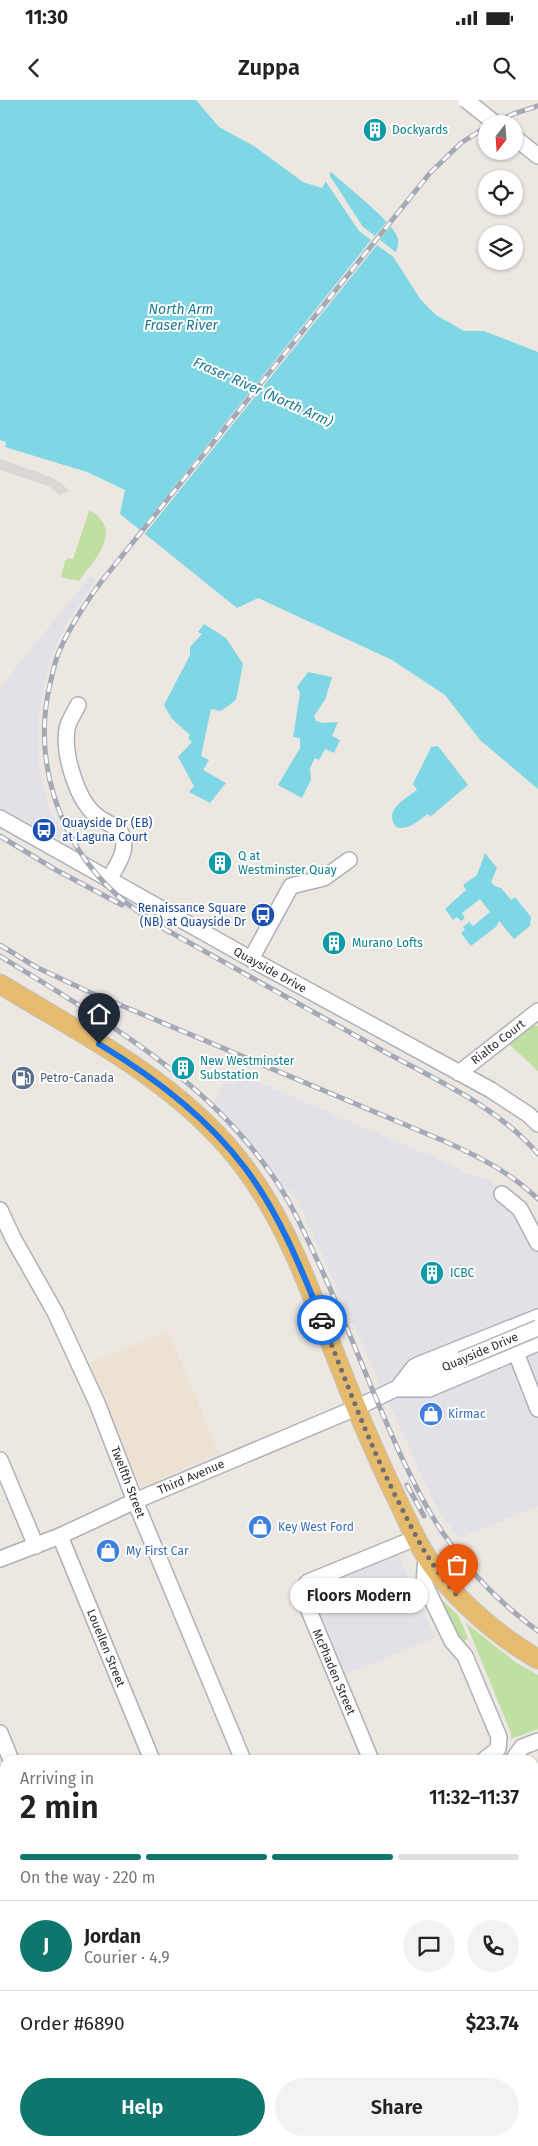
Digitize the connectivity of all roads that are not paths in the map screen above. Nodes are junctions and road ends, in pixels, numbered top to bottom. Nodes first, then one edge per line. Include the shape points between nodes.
1 (466, 100) edge
2 (485, 115) edge
3 (523, 144) edge
4 (534, 153) edge
5 (78, 705) dead end
6 (0, 818) edge
7 (348, 860) dead end
8 (109, 880) junction
9 (251, 959) junction
10 (0, 984) edge
11 (538, 1011) edge
12 (459, 1073) junction
13 (538, 1124) edge
14 (502, 1194) dead end
15 (0, 1210) edge
16 (538, 1244) edge
17 (538, 1317) edge
18 (538, 1328) edge
19 (507, 1329) junction
20 (538, 1344) edge
21 (516, 1352) junction
22 (397, 1389) junction
23 (356, 1408) junction
24 (538, 1409) edge
25 (0, 1460) edge
26 (135, 1501) junction
27 (60, 1536) junction
28 (416, 1538) junction
29 (36, 1546) junction
30 (426, 1557) junction
31 (0, 1559) edge
32 (538, 1659) edge
33 (0, 1733) edge
34 (538, 1741) edge
35 (6, 1755) edge
36 (150, 1755) edge
37 (241, 1755) edge
38 (369, 1755) edge
39 (490, 1755) edge
40 (516, 1755) edge

1 - 2 street, bridge
3 - 4 street
5 - 8 street via 66,728 68,753 78,790 85,804 98,817 120,830 123,838 121,858
6 - 8 street, Quayside Drive
7 - 9 street via 324,878 291,886
8 - 9 street, Quayside Drive
9 - 12 street, Quayside Drive
10 - 23 main road via 170,1091 211,1128 246,1168 276,1217 305,1277
11 - 12 street, Rialto Court
12 - 13 street, Quayside Drive via 515,1105
14 - 16 street via 520,1209
15 - 26 street, Twelfth Street via 55,1312 97,1403
17 - 19 street
18 - 22 street, Quayside Drive, bridge
19 - 21 street
19 - 22 street via 414,1367
20 - 21 street
21 - 22 street via 425,1390
21 - 24 street
22 - 23 street, Third Avenue
23 - 26 street, Third Avenue
23 - 28 main road
25 - 29 street
26 - 27 street, Third Avenue
26 - 37 street, Twelfth Street
27 - 29 street, Third Avenue
27 - 36 street, Louellen Street
28 - 30 main road
28 - 38 street, McPhaden Street via 308,1582 303,1588 303,1596
29 - 31 street, Third Avenue
30 - 32 main road via 457,1595 485,1621
30 - 39 street via 424,1583 452,1641 466,1656 499,1737
33 - 35 street
34 - 40 street via 522,1747

